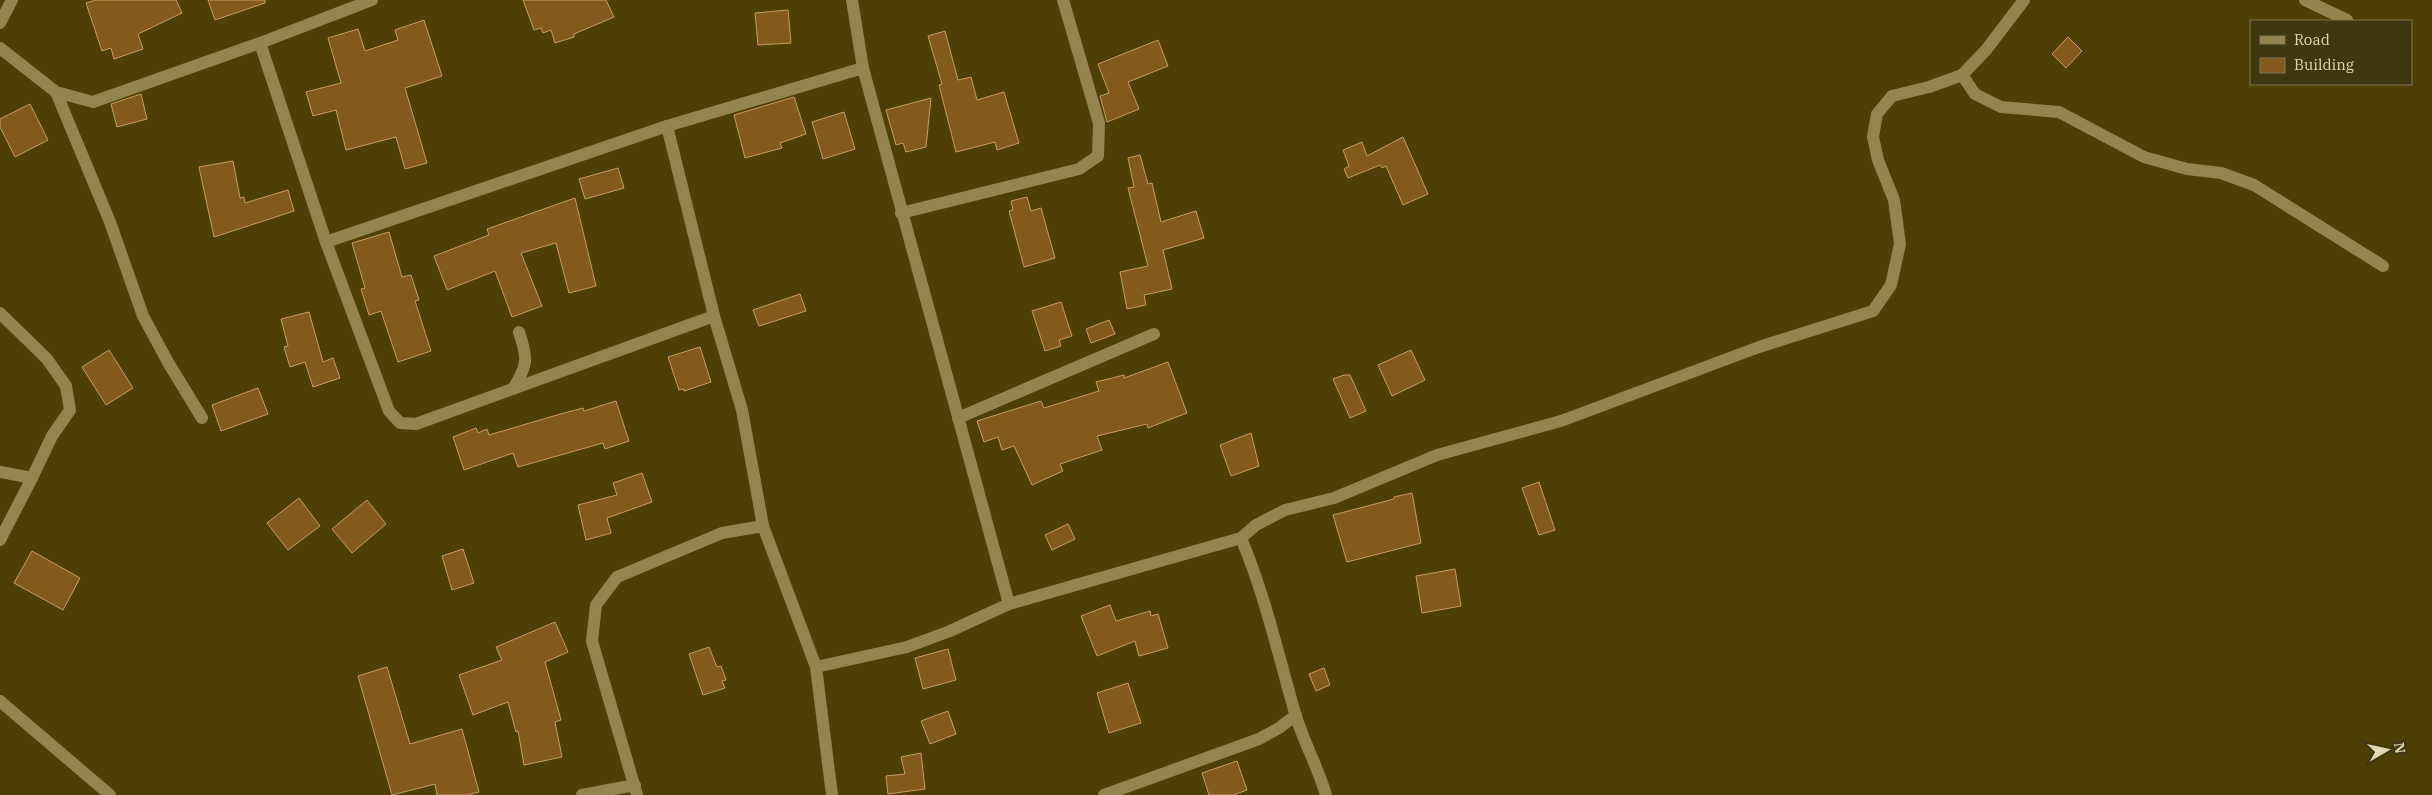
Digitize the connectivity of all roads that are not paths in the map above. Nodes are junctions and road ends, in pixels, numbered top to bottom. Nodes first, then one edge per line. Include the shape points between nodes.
1 (12, 0) edge
2 (372, 0) edge
3 (852, 0) edge
4 (1063, 0) edge
5 (2024, 0) edge
6 (2305, 0) edge
7 (2347, 20) edge
8 (0, 23) edge
9 (260, 44) junction
10 (0, 48) edge
11 (863, 68) junction
12 (1962, 75) junction
13 (56, 92) junction
14 (667, 126) junction
15 (901, 213) junction
16 (326, 242) junction
17 (2383, 266) dead end
18 (0, 313) edge
19 (714, 316) junction
20 (519, 332) dead end
21 (1154, 334) dead end
22 (513, 389) junction
23 (202, 418) dead end
24 (958, 418) junction
25 (0, 472) edge
26 (32, 478) junction
27 (763, 526) junction
28 (1241, 538) junction
29 (0, 540) edge
30 (1009, 604) junction
31 (816, 667) junction
32 (0, 700) edge
33 (1296, 715) junction
34 (636, 790) edge
35 (110, 795) edge
36 (582, 795) edge
37 (832, 795) edge
38 (1104, 795) edge
39 (1326, 795) edge

1 - 8 street
2 - 9 street
3 - 11 street
4 - 15 street via 1099,123 1098,156 1079,169
5 - 12 street via 1986,50
6 - 7 street
9 - 13 street via 93,102
9 - 16 street
10 - 13 street
11 - 14 street
11 - 15 street
12 - 17 street via 1975,94 2001,107 2059,112 2144,156 2187,169 2221,173 2254,185
12 - 28 street via 1892,96 1877,114 1873,137 1878,160 1894,200 1900,244 1891,285 1873,311 1759,347 1561,421 1437,455 1334,498 1285,510 1256,525
13 - 23 street via 110,222 143,316
14 - 16 street
14 - 19 street
15 - 24 street
16 - 22 street via 390,411 400,423 416,424
18 - 26 street via 46,359 66,386 70,410 52,436
19 - 22 street
19 - 27 street via 742,410
20 - 22 street via 527,356 524,371
21 - 24 street
24 - 30 street
25 - 26 street
26 - 29 street
27 - 31 street
27 - 34 street via 722,533 617,577 596,605 592,641
28 - 30 street
28 - 33 street via 1256,575
30 - 31 street via 907,647
31 - 37 street
32 - 35 street
33 - 38 street via 1259,739
33 - 39 street
34 - 36 street

